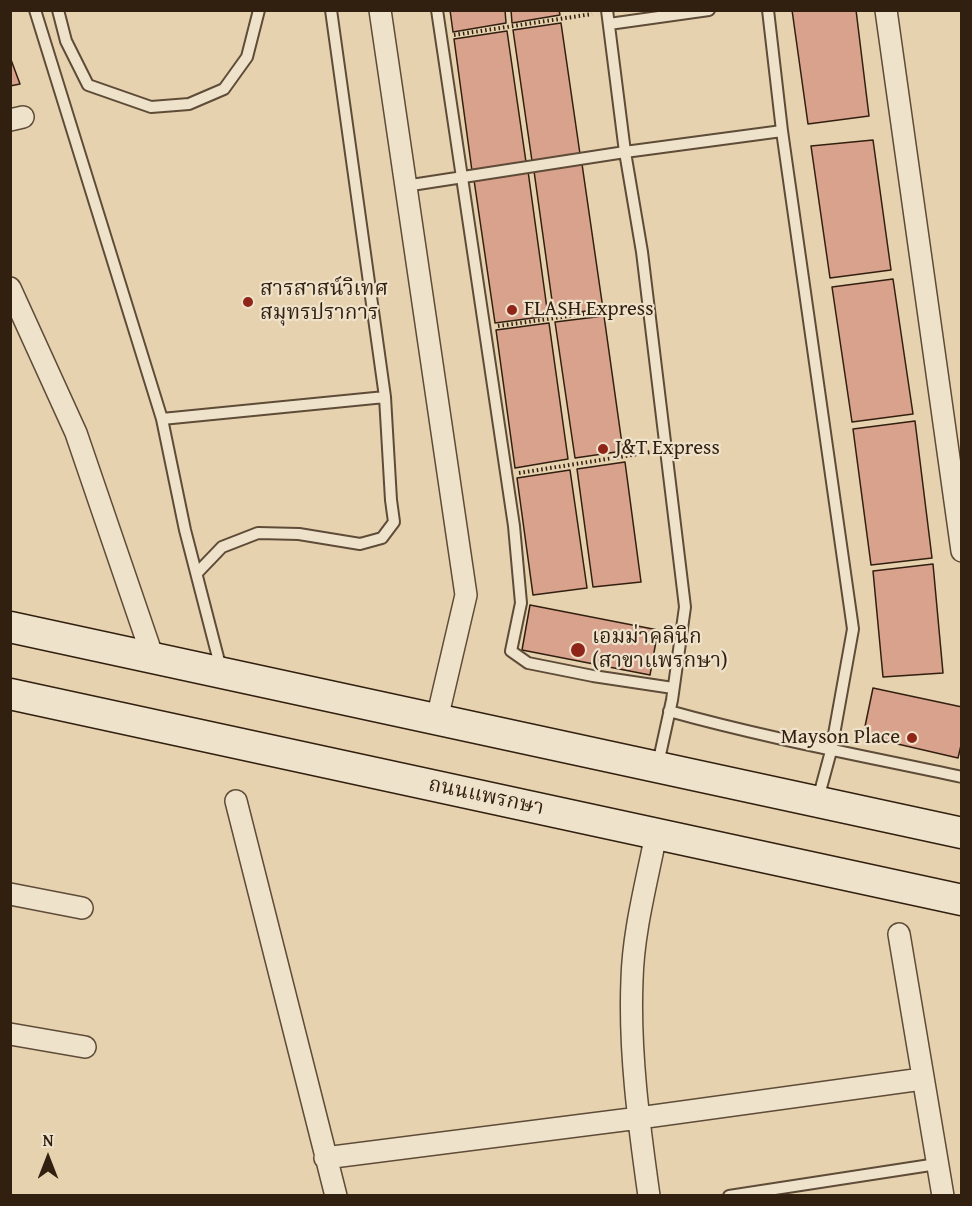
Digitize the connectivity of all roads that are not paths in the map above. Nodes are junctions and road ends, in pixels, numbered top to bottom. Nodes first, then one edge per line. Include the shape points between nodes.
1 (35, 10) edge
2 (58, 10) edge
3 (260, 10) edge
4 (331, 10) edge
5 (380, 10) edge
6 (437, 10) edge
7 (709, 10) edge
8 (768, 10) edge
9 (886, 10) edge
10 (607, 11) edge
11 (609, 24) junction
12 (782, 131) junction
13 (625, 152) junction
14 (463, 177) junction
15 (405, 186) junction
16 (10, 288) edge
17 (385, 397) junction
18 (162, 419) junction
19 (962, 551) edge
20 (198, 572) junction
21 (12, 625) edge
22 (153, 658) junction
23 (222, 672) junction
24 (674, 688) junction
25 (10, 694) edge
26 (669, 711) junction
27 (437, 719) junction
28 (831, 751) junction
29 (657, 768) junction
30 (962, 777) edge
31 (236, 801) dead end
32 (817, 803) junction
33 (656, 834) junction
34 (962, 834) edge
35 (10, 894) edge
36 (962, 900) edge
37 (82, 908) dead end
38 (899, 934) dead end
39 (10, 1034) edge
40 (85, 1047) dead end
41 (921, 1079) junction
42 (639, 1118) junction
43 (325, 1158) junction
44 (937, 1164) junction
45 (336, 1196) edge
46 (649, 1196) edge
47 (729, 1196) edge
48 (943, 1196) edge

1 - 18 lane
2 - 3 lane via 66,41 88,85 151,107 189,104 224,89 247,57
4 - 17 lane
5 - 15 street
6 - 14 lane
7 - 11 lane
8 - 12 lane
9 - 19 street
10 - 11 lane
11 - 13 lane
12 - 13 lane
12 - 28 lane via 853,629
13 - 14 lane
13 - 24 lane via 649,304 686,606
14 - 15 lane
14 - 24 lane via 507,475 521,603 511,651 528,663
15 - 27 street via 466,595
16 - 22 street via 76,433
17 - 18 lane
17 - 20 lane via 394,522 382,538 360,544 299,534 258,533 222,547
18 - 20 lane
20 - 23 lane
21 - 22 main road
22 - 23 main road
23 - 27 main road
24 - 26 lane
25 - 33 main road, ถนนแพรกษา
26 - 28 lane
26 - 29 lane
27 - 29 main road
28 - 30 lane
28 - 32 lane
29 - 32 main road
31 - 43 street
32 - 34 main road
33 - 36 main road, ถนนแพรกษา
33 - 42 street via 632,978
35 - 37 street
38 - 41 street
39 - 40 street
41 - 42 street
41 - 44 street
42 - 43 street
42 - 46 street
43 - 45 street
44 - 47 lane
44 - 48 street

